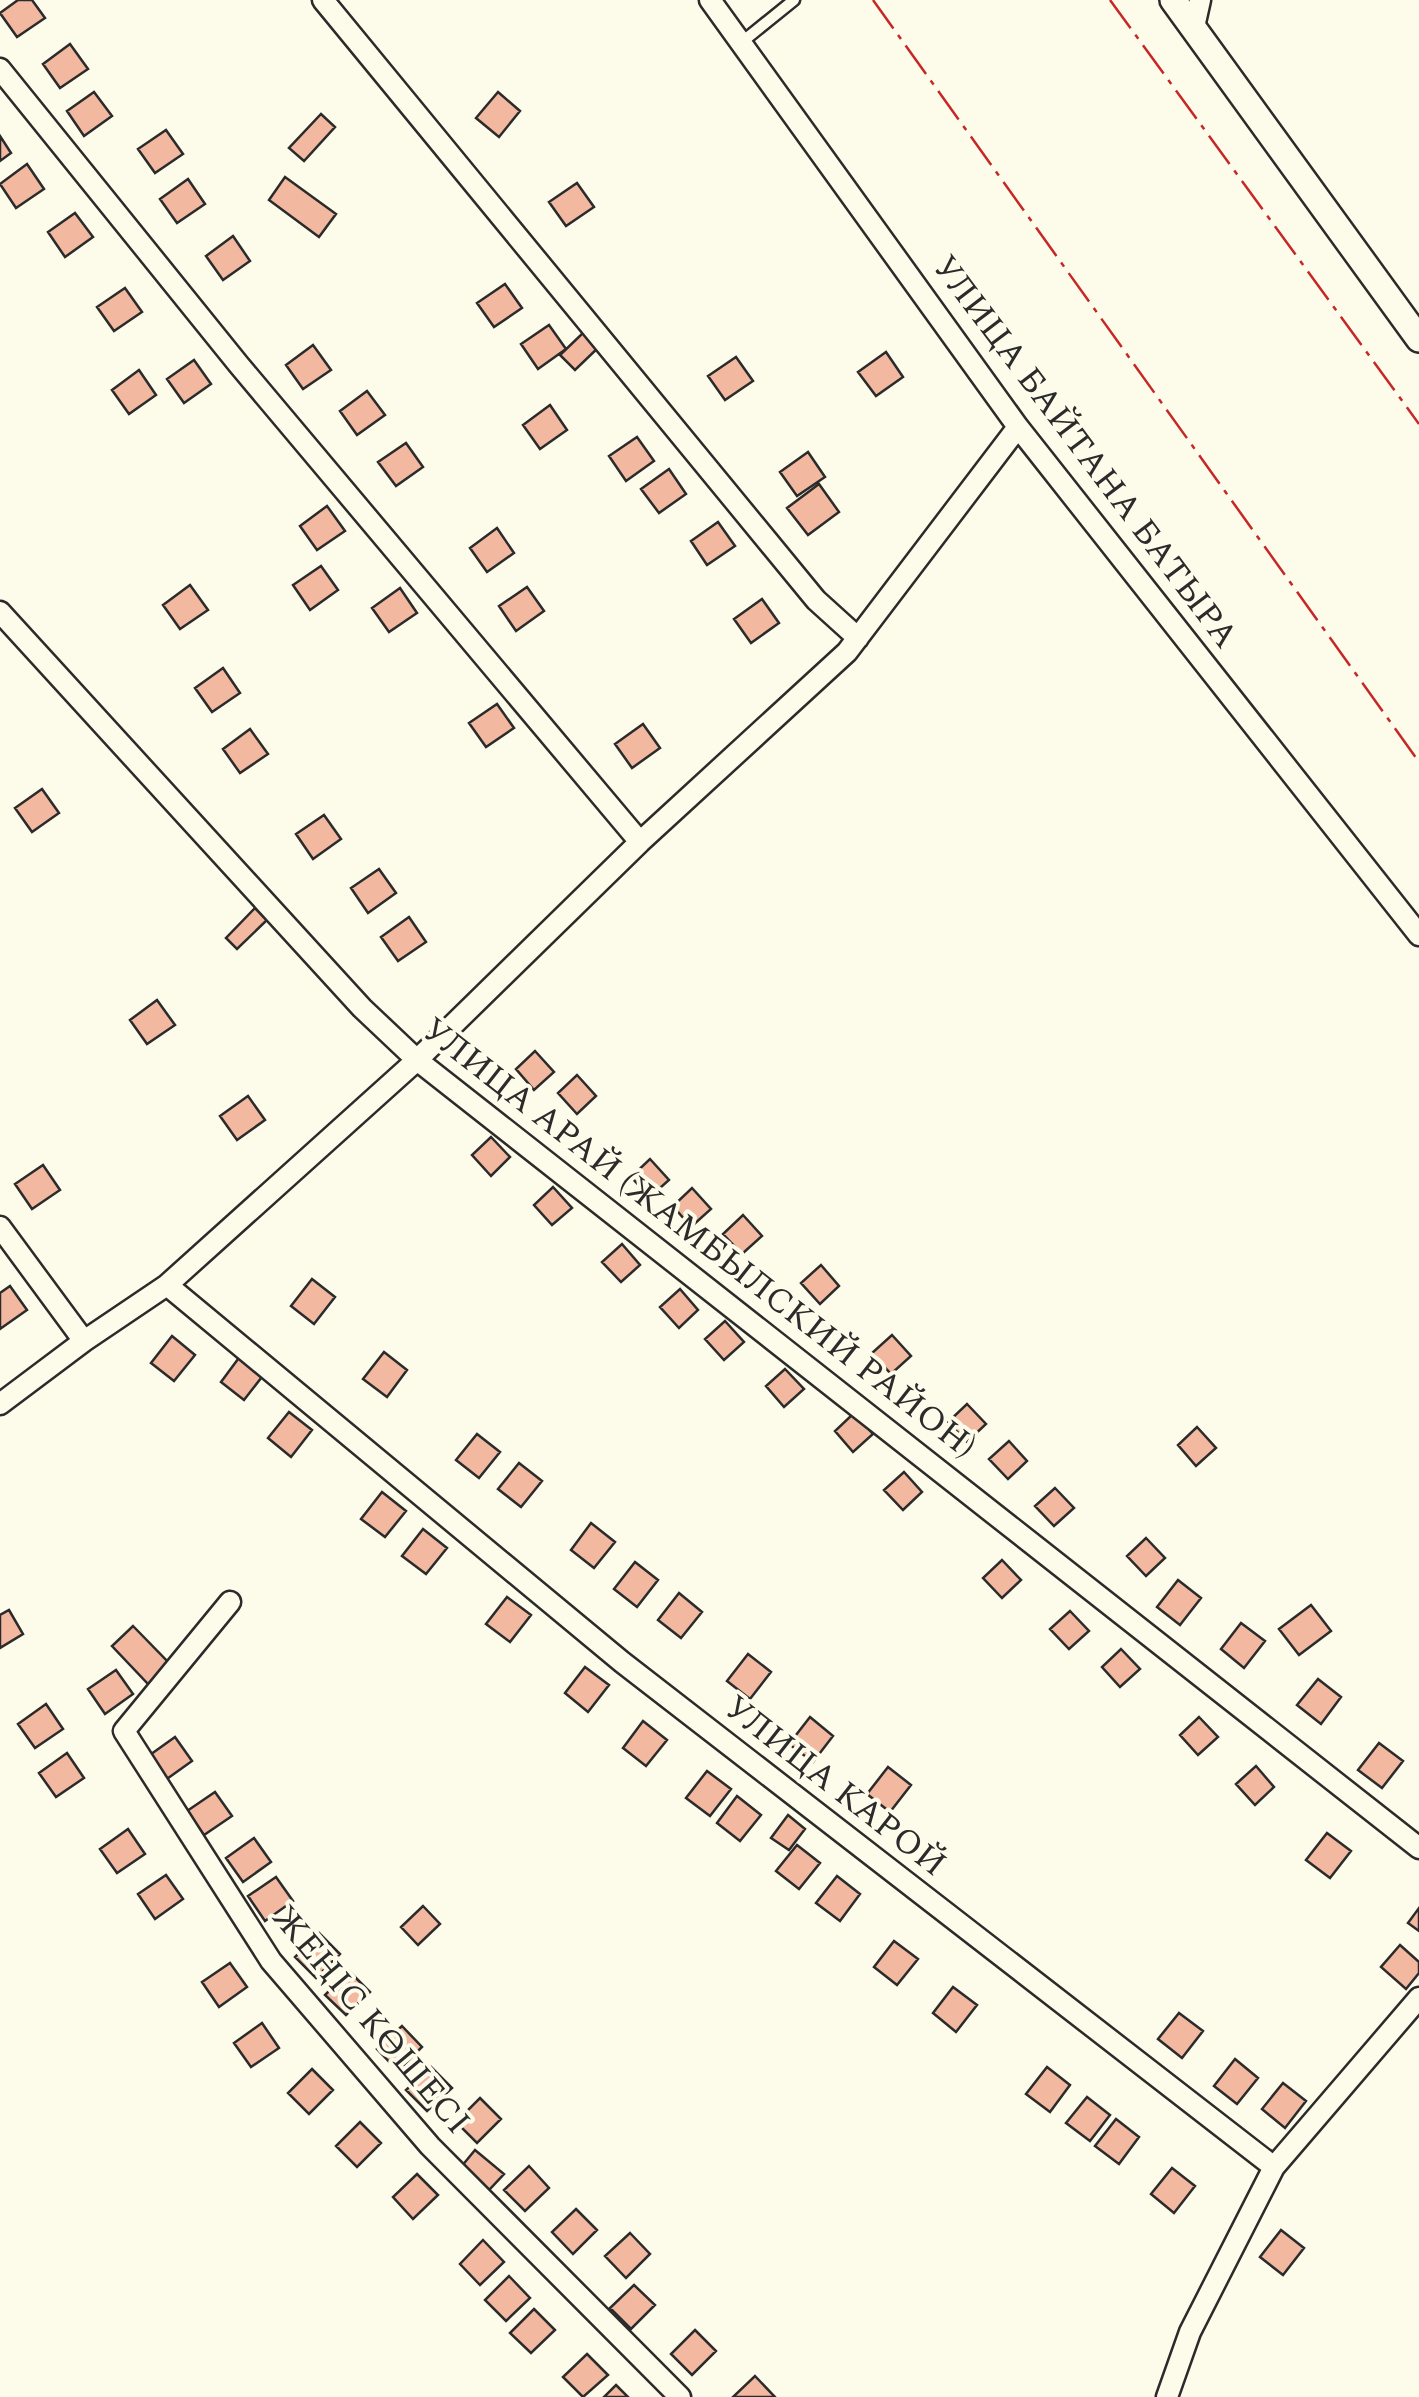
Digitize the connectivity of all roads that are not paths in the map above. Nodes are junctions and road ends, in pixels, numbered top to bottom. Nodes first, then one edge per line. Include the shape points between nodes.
1 (323, 0) edge
2 (710, 0) edge
3 (794, 0) edge
4 (1173, 0) edge
5 (1200, 0) edge
6 (1194, 27) junction
7 (742, 42) junction
8 (0, 70) edge
9 (1419, 339) edge
10 (1018, 427) junction
11 (0, 612) edge
12 (858, 638) junction
13 (640, 842) junction
14 (1419, 935) edge
15 (417, 1060) junction
16 (0, 1227) edge
17 (167, 1285) junction
18 (84, 1341) junction
19 (0, 1404) edge
20 (230, 1602) dead end
21 (1419, 1848) edge
22 (1419, 1998) edge
23 (1274, 2166) junction
24 (680, 2397) edge
25 (1168, 2397) edge

1 - 12 street via 816,600
2 - 7 street, УЛИЦА БАЙТАНА БАТЫРА
3 - 7 lane
4 - 6 street
5 - 6 street
6 - 9 street
7 - 10 street, УЛИЦА БАЙТАНА БАТЫРА
8 - 13 street
10 - 12 street
10 - 14 street, УЛИЦА БАЙТАНА БАТЫРА
11 - 15 street, УЛИЦА АРАЙ (ЖАМБЫЛСКИЙ РАЙОН)
12 - 13 street
13 - 15 street
15 - 17 street
15 - 21 street, УЛИЦА АРАЙ (ЖАМБЫЛСКИЙ РАЙОН)
16 - 18 street
17 - 18 street
17 - 23 street, УЛИЦА КАРОЙ via 622,1662
18 - 19 street
20 - 24 street, ЖЕҢІС КӨШЕСІ via 124,1731 271,1961 430,2146
22 - 23 street
23 - 25 street via 1190,2332

